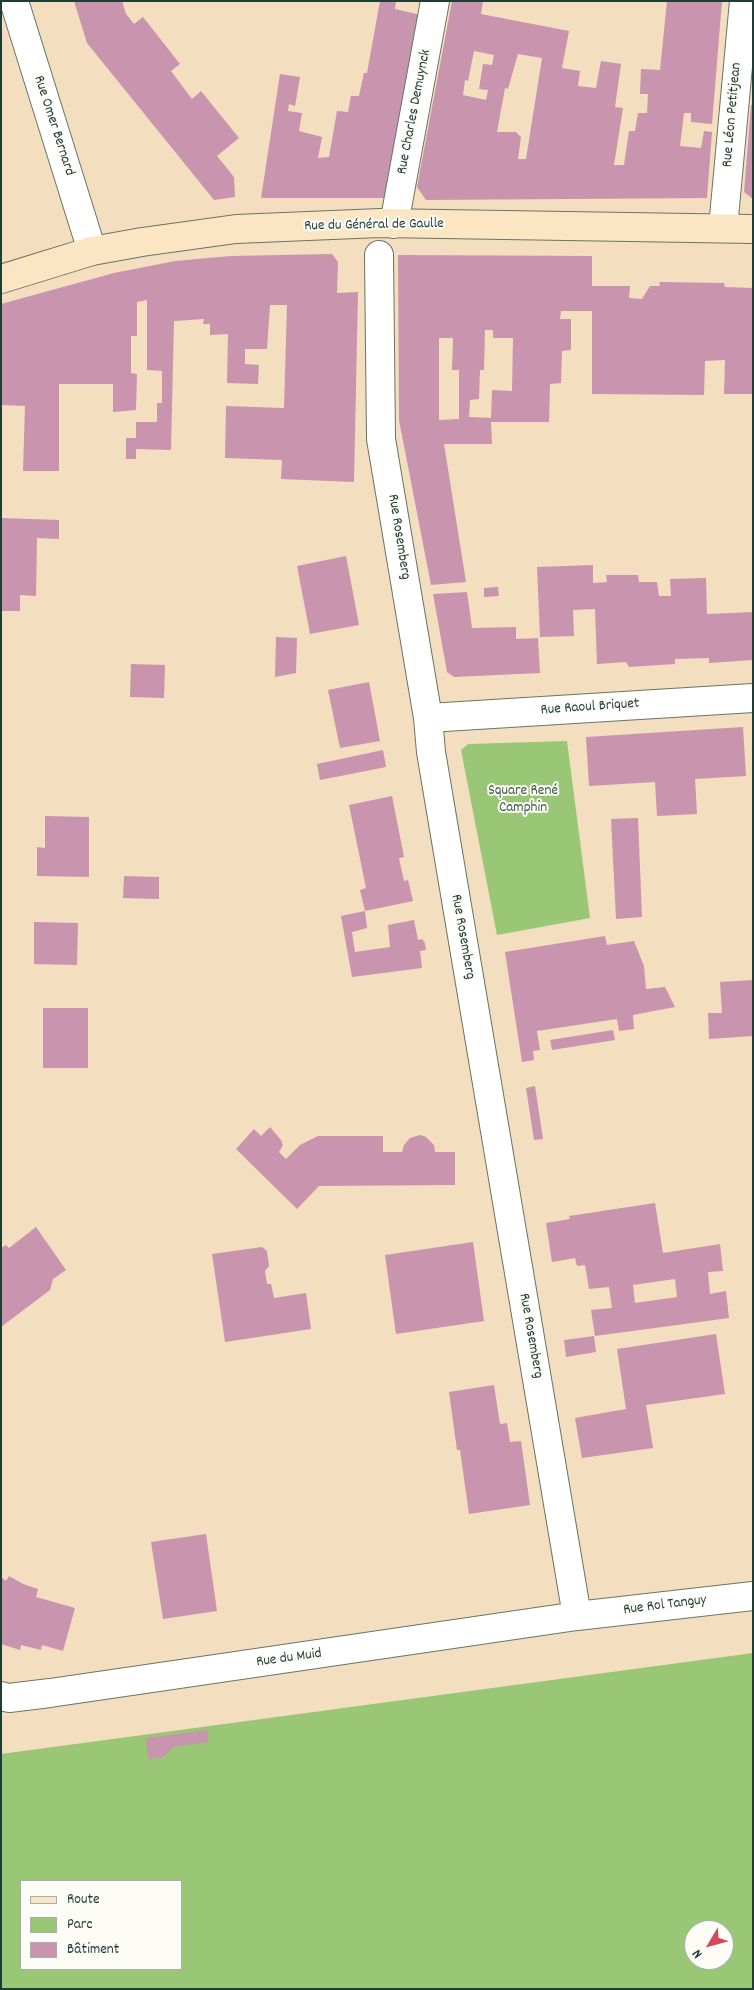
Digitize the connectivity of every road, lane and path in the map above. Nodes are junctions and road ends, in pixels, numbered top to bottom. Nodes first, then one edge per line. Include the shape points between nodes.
1 (14, 1) edge
2 (436, 1) edge
3 (744, 1) edge
4 (394, 224) junction
5 (723, 228) junction
6 (753, 228) edge
7 (92, 251) junction
8 (380, 255) dead end
9 (1, 279) edge
10 (753, 698) edge
11 (428, 718) junction
12 (753, 1596) edge
13 (576, 1616) junction
14 (1, 1696) edge

1 - 7 street, Rue Omer Bernard
2 - 4 street, Rue Charles Demuynck
3 - 5 street, Rue Léon Petitjean
4 - 5 street, Rue du Général de Gaulle
4 - 7 street, Rue du Général de Gaulle via 236,230
5 - 6 street, Rue du Général de Gaulle
7 - 9 street, Rue du Général de Gaulle
8 - 11 street, Rue Rosemberg via 381,440
10 - 11 street, Rue Raoul Briquet
11 - 13 street, Rue Rosemberg
12 - 13 street, Rue Rol Tanguy
13 - 14 street, Rue du Muid via 59,1692 10,1698

